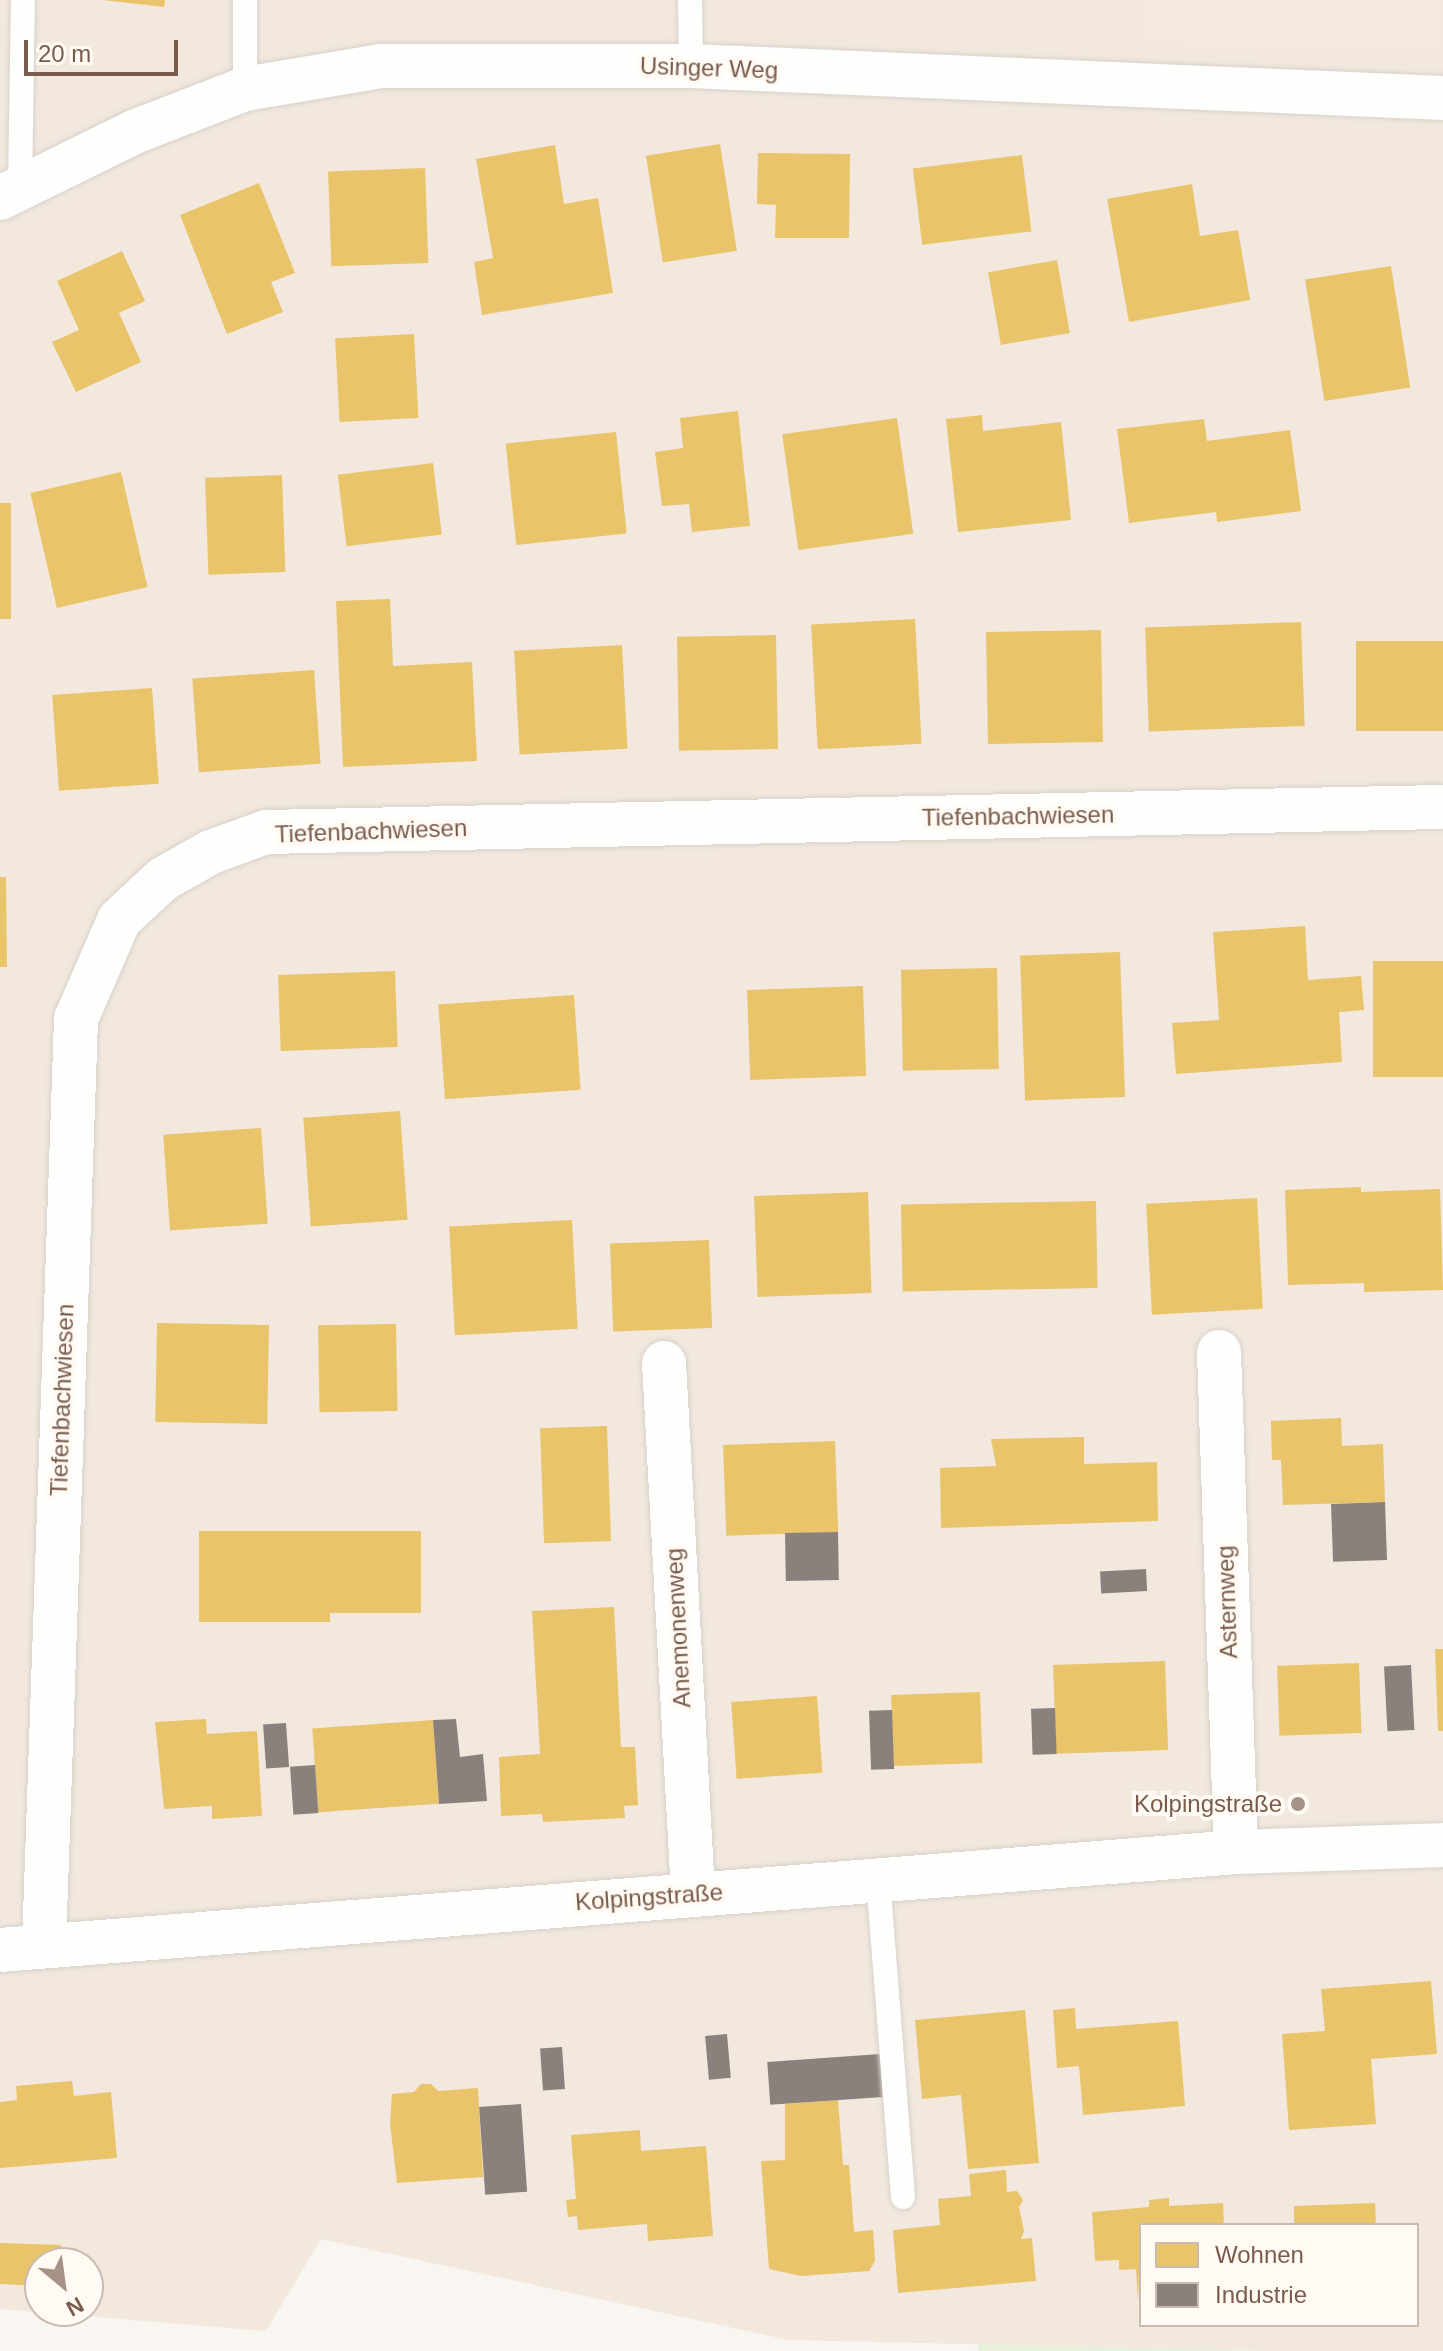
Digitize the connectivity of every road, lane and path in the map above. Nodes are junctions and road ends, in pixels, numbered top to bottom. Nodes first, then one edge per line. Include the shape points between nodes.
1 (23, 0) edge
2 (245, 0) edge
3 (690, 0) edge
4 (691, 66) junction
5 (245, 89) junction
6 (1443, 98) edge
7 (10, 193) edge
8 (1443, 807) edge
9 (1219, 1352) dead end
10 (664, 1363) dead end
11 (1443, 1845) edge
12 (1236, 1852) junction
13 (878, 1879) junction
14 (693, 1893) junction
15 (44, 1945) junction
16 (0, 1950) edge
17 (903, 2197) dead end

1 - 7 lane
2 - 5 lane
3 - 4 lane
4 - 5 street, Usinger Weg via 381,66
4 - 6 street, Usinger Weg
5 - 7 street, Usinger Weg via 134,132
8 - 15 street, Tiefenbachwiesen via 266,832 211,852 163,879 119,920 76,1019
9 - 12 street, Asternweg
10 - 14 street, Anemonenweg
11 - 12 street, Kolpingstraße
12 - 13 street, Kolpingstraße
13 - 14 street, Kolpingstraße
13 - 17 lane
14 - 15 street, Kolpingstraße
15 - 16 street, Kolpingstraße

